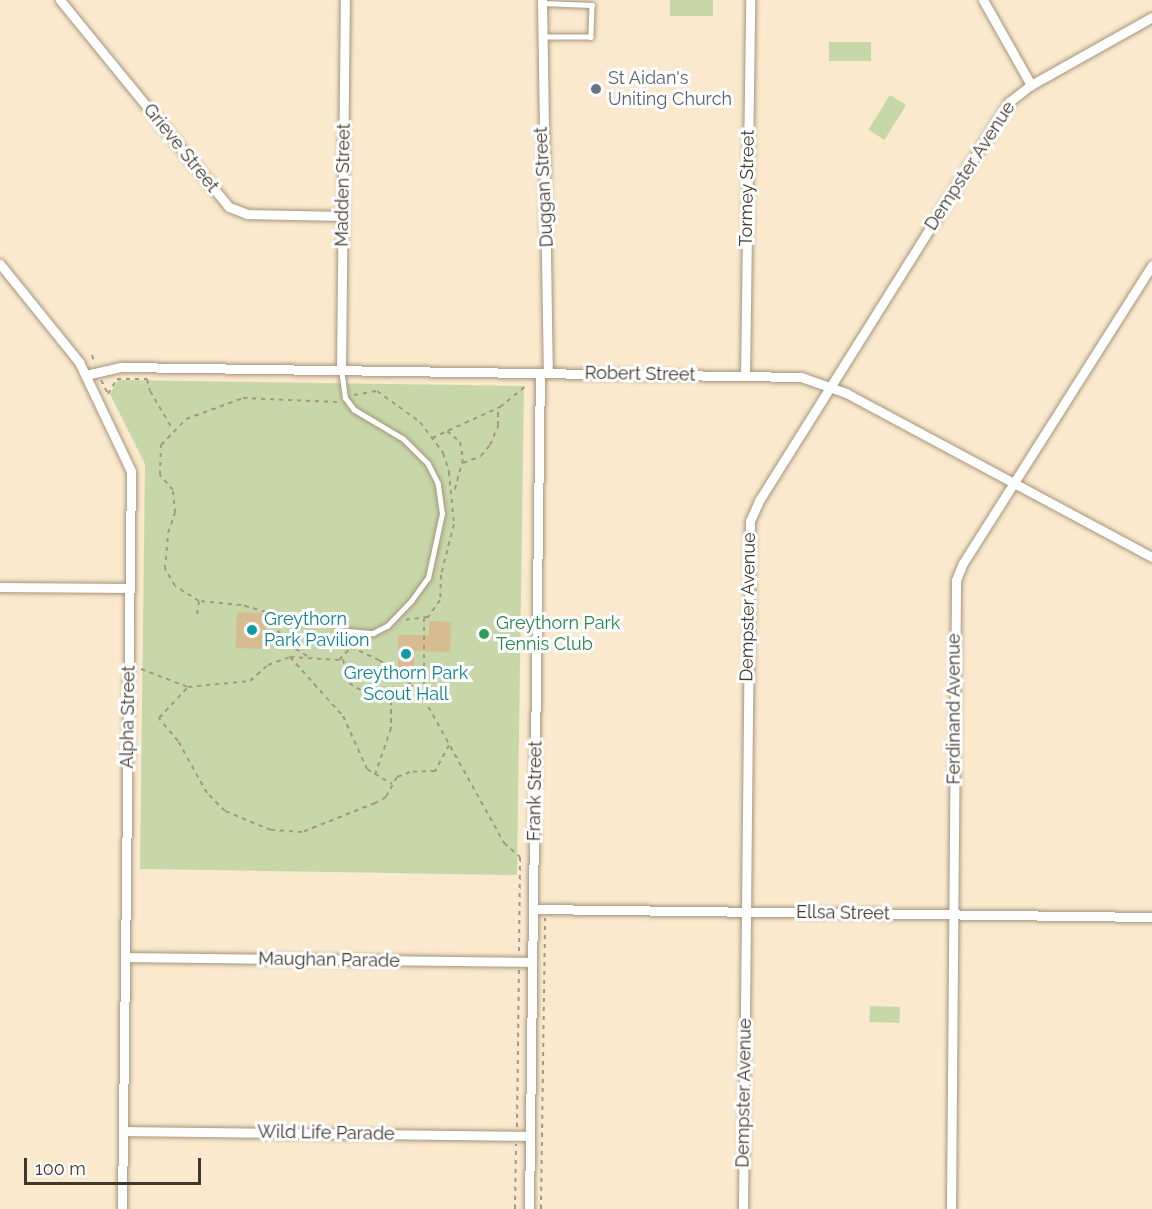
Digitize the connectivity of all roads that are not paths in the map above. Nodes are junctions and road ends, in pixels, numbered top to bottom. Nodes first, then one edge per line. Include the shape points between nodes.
1 (60, 0) edge
2 (345, 0) edge
3 (750, 0) edge
4 (983, 0) edge
5 (542, 2) edge
6 (1152, 16) edge
7 (541, 37) junction
8 (1031, 85) junction
9 (342, 216) junction
10 (0, 264) edge
11 (1152, 265) edge
12 (341, 370) junction
13 (544, 373) junction
14 (86, 375) junction
15 (745, 376) junction
16 (831, 386) junction
17 (1014, 483) junction
18 (1152, 557) edge
19 (0, 587) edge
20 (130, 588) junction
21 (337, 630) dead end
22 (533, 909) junction
23 (746, 912) junction
24 (954, 915) junction
25 (1152, 917) edge
26 (126, 957) junction
27 (532, 962) junction
28 (123, 1131) junction
29 (530, 1136) junction
30 (122, 1209) edge
31 (529, 1209) edge
32 (743, 1209) edge
33 (951, 1209) edge

1 - 9 street, Grieve Street via 229,207 247,214
2 - 9 street, Madden Street
3 - 15 street, Tormey Street
4 - 8 street
5 - 7 street, Duggan Street
5 - 7 lane via 592,5 591,38
6 - 8 street, Dempster Avenue
7 - 13 street, Duggan Street
8 - 16 street, Dempster Avenue via 1009,102
9 - 12 street, Madden Street
10 - 14 street, Alpha Street
11 - 17 street, Ferdinand Avenue
12 - 13 street, Robert Street
12 - 14 street, Robert Street via 122,367
12 - 21 lane via 345,398 361,416 413,447 433,473 440,495 440,530 428,578 387,626 373,633
13 - 15 street, Robert Street
13 - 22 street, Frank Street
14 - 20 street, Alpha Street via 130,465
15 - 16 street, Robert Street via 801,377
16 - 17 street, Robert Street
16 - 23 street, Dempster Avenue via 760,499 748,527
17 - 18 street, Robert Street
17 - 24 street, Ferdinand Avenue via 963,563 955,591
19 - 20 street
20 - 26 street, Alpha Street
22 - 23 street, Ellsa Street
22 - 27 street, Frank Street
23 - 24 street, Ellsa Street
23 - 32 street, Dempster Avenue
24 - 25 street, Ellsa Street
24 - 33 street, Ferdinand Avenue
26 - 27 street, Maughan Parade
26 - 28 street, Alpha Street
27 - 29 street, Frank Street
28 - 29 street, Wild Life Parade
28 - 30 street, Alpha Street
29 - 31 street, Frank Street

